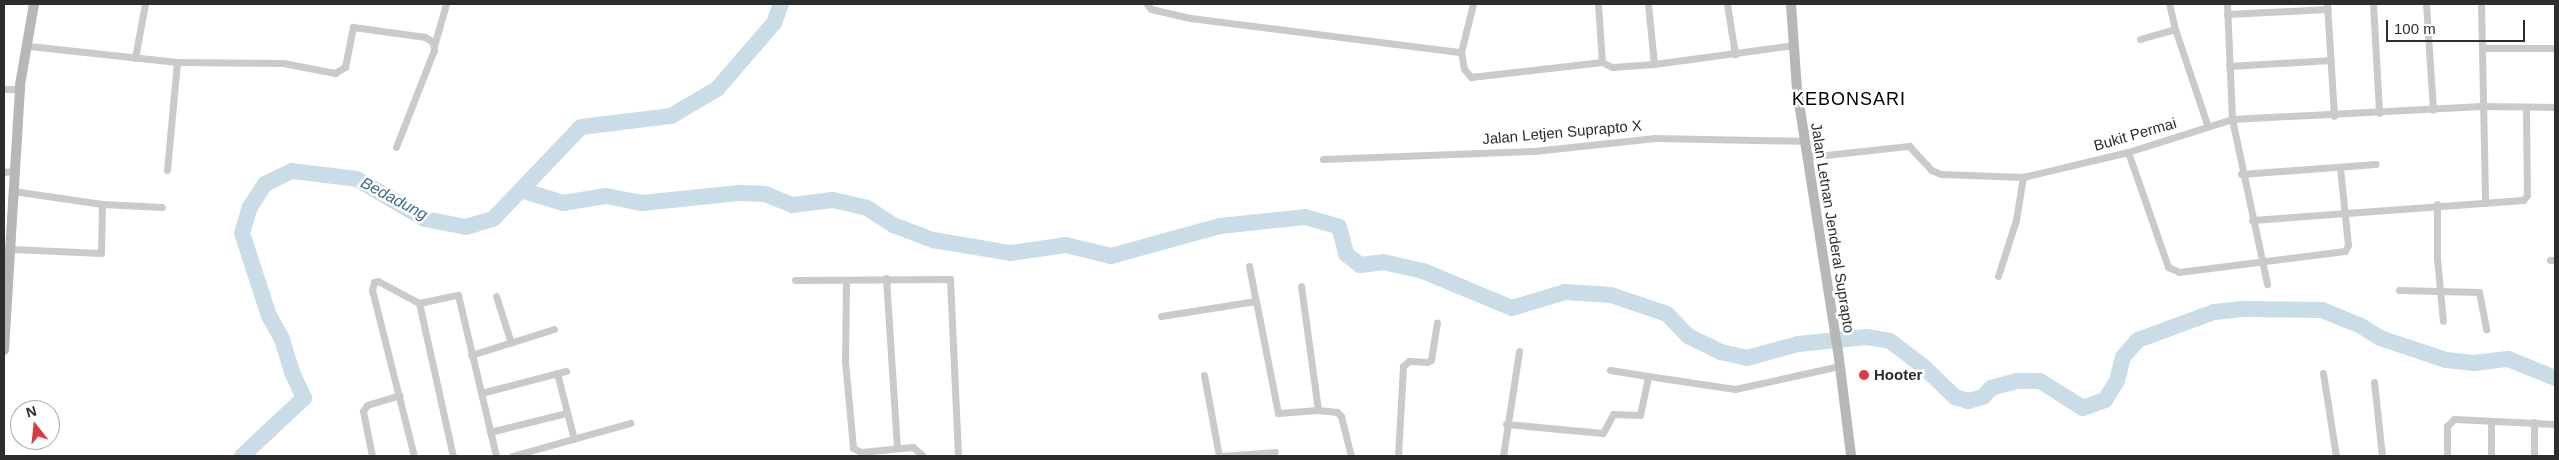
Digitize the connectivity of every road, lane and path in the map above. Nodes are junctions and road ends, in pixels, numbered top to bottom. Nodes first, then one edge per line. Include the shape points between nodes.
1 (34, 4) edge
2 (145, 4) edge
3 (446, 4) edge
4 (1147, 4) edge
5 (1472, 4) edge
6 (1598, 4) edge
7 (1648, 4) edge
8 (1727, 4) edge
9 (1791, 4) edge
10 (2169, 4) edge
11 (2227, 4) edge
12 (2372, 4) edge
13 (2426, 4) edge
14 (2481, 4) edge
15 (2328, 6) edge
16 (2227, 14) junction
17 (2175, 29) junction
18 (2140, 39) dead end
19 (1795, 45) junction
20 (29, 46) junction
21 (434, 46) junction
22 (2482, 48) junction
23 (2555, 48) edge
24 (1461, 52) junction
25 (1735, 54) junction
26 (135, 58) junction
27 (2331, 60) junction
28 (176, 62) junction
29 (1602, 62) junction
30 (1654, 64) junction
31 (2229, 66) junction
32 (4, 89) edge
33 (20, 89) junction
34 (2482, 106) junction
35 (2526, 107) junction
36 (2555, 107) edge
37 (2432, 110) junction
38 (2380, 113) junction
39 (2334, 116) junction
40 (2232, 120) junction
41 (2208, 127) junction
42 (1805, 141) junction
43 (396, 147) dead end
44 (2128, 152) junction
45 (1807, 157) junction
46 (1323, 159) dead end
47 (2376, 164) dead end
48 (2340, 167) junction
49 (167, 170) dead end
50 (9, 171) edge
51 (2241, 174) junction
52 (2023, 176) junction
53 (13, 190) junction
54 (2485, 203) junction
55 (102, 204) junction
56 (2437, 204) junction
57 (162, 207) dead end
58 (2343, 212) junction
59 (2252, 220) junction
60 (8, 247) edge
61 (2261, 262) junction
62 (1249, 266) dead end
63 (1998, 276) dead end
64 (886, 278) junction
65 (795, 280) dead end
66 (846, 282) junction
67 (2267, 284) dead end
68 (1301, 286) dead end
69 (2399, 290) dead end
70 (2440, 292) junction
71 (496, 296) dead end
72 (1256, 301) junction
73 (419, 303) junction
74 (1161, 316) dead end
75 (2443, 321) dead end
76 (1436, 322) dead end
77 (554, 329) dead end
78 (2486, 330) dead end
79 (4, 342) edge
80 (511, 342) junction
81 (4, 350) edge
82 (1519, 351) dead end
83 (471, 355) junction
84 (1839, 362) junction
85 (1610, 370) dead end
86 (566, 371) dead end
87 (557, 373) junction
88 (2323, 373) dead end
89 (1204, 375) dead end
90 (1648, 376) junction
91 (2374, 382) dead end
92 (480, 394) junction
93 (399, 395) junction
94 (1318, 410) junction
95 (566, 413) junction
96 (630, 422) dead end
97 (2491, 422) junction
98 (2534, 422) junction
99 (1506, 424) junction
100 (2555, 424) edge
101 (490, 432) junction
102 (574, 439) junction
103 (897, 446) junction
104 (1275, 452) dead end
105 (372, 456) edge
106 (414, 456) edge
107 (453, 456) edge
108 (496, 456) edge
109 (512, 456) edge
110 (923, 456) edge
111 (958, 456) edge
112 (1220, 456) edge
113 (1351, 456) edge
114 (1398, 456) edge
115 (1503, 456) edge
116 (1851, 456) edge
117 (2336, 456) edge
118 (2382, 456) edge
119 (2447, 456) edge
120 (2490, 456) edge
121 (2534, 456) edge

1 - 20 main road
2 - 26 street
3 - 21 street
4 - 24 street via 1151,9 1190,18
5 - 24 street
6 - 29 street
7 - 30 street
8 - 25 street
9 - 19 main road, Jalan Letnan Jenderal Suprapto
10 - 17 street
11 - 16 street
12 - 38 street
13 - 37 street
14 - 22 street
15 - 16 street
15 - 27 street
16 - 31 street
17 - 18 street
17 - 41 street
19 - 25 street
19 - 42 main road, Jalan Letnan Jenderal Suprapto
20 - 26 street
20 - 33 main road
21 - 28 street via 426,37 356,26 352,28 345,67 339,72 283,63
21 - 43 street
22 - 23 street
22 - 34 street
24 - 29 street via 1464,68 1471,77
25 - 30 street
26 - 28 street
27 - 31 street
27 - 39 street
28 - 49 street
29 - 30 street via 1612,67
31 - 40 street
32 - 33 street
33 - 50 main road
34 - 35 street, Bukit Permai
34 - 37 street, Bukit Permai
34 - 54 street
35 - 36 street, Bukit Permai
35 - 54 street via 2527,195 2523,200
37 - 38 street, Bukit Permai
38 - 39 street, Bukit Permai
39 - 40 street, Bukit Permai
40 - 41 street, Bukit Permai
40 - 51 street
41 - 44 street, Bukit Permai
42 - 45 main road, Jalan Letnan Jenderal Suprapto
42 - 46 street, Jalan Letjen Suprapto X via 1656,138 1534,151
44 - 52 street, Bukit Permai
44 - 61 street via 2172,271 2200,272
45 - 52 street, Bukit Permai via 1909,146 1931,170 1941,174
45 - 84 main road, Jalan Letnan Jenderal Suprapto
47 - 48 street
48 - 51 street
48 - 58 street
50 - 53 main road
51 - 59 street
52 - 63 street via 2016,220
53 - 55 street
53 - 60 main road
54 - 56 street
55 - 57 street
55 - 60 street via 101,253
56 - 58 street
56 - 70 street
58 - 59 street
58 - 61 street via 2348,244 2345,251
59 - 61 street
60 - 79 main road
61 - 67 street
62 - 72 street
64 - 66 street
64 - 103 street
64 - 111 street via 944,277 952,282
65 - 66 street
66 - 103 street via 844,361 853,448 862,452
68 - 94 street
69 - 70 street
70 - 75 street
70 - 78 street via 2481,293
71 - 80 street
72 - 74 street
72 - 94 street via 1278,412 1280,415
73 - 83 street via 458,294
73 - 93 street via 384,282 378,280 372,285
73 - 107 street
76 - 114 street via 1431,360 1409,361 1403,366
77 - 80 street
79 - 81 main road
80 - 83 street
82 - 99 street
83 - 92 street
84 - 90 street via 1735,389
84 - 116 main road, Jalan Letnan Jenderal Suprapto
85 - 90 street
86 - 87 street
87 - 92 street
87 - 95 street
88 - 117 street
89 - 112 street
90 - 99 street via 1640,415 1612,414 1603,432
91 - 118 street
92 - 101 street
93 - 105 street via 367,405 363,411
93 - 106 street
94 - 113 street via 1332,410 1341,416
95 - 101 street
95 - 102 street
96 - 102 street
97 - 98 street
97 - 119 street via 2454,419 2449,422
97 - 120 street
98 - 100 street
98 - 121 street
99 - 115 street
101 - 108 street
102 - 109 street
103 - 110 street via 913,447
104 - 112 street

